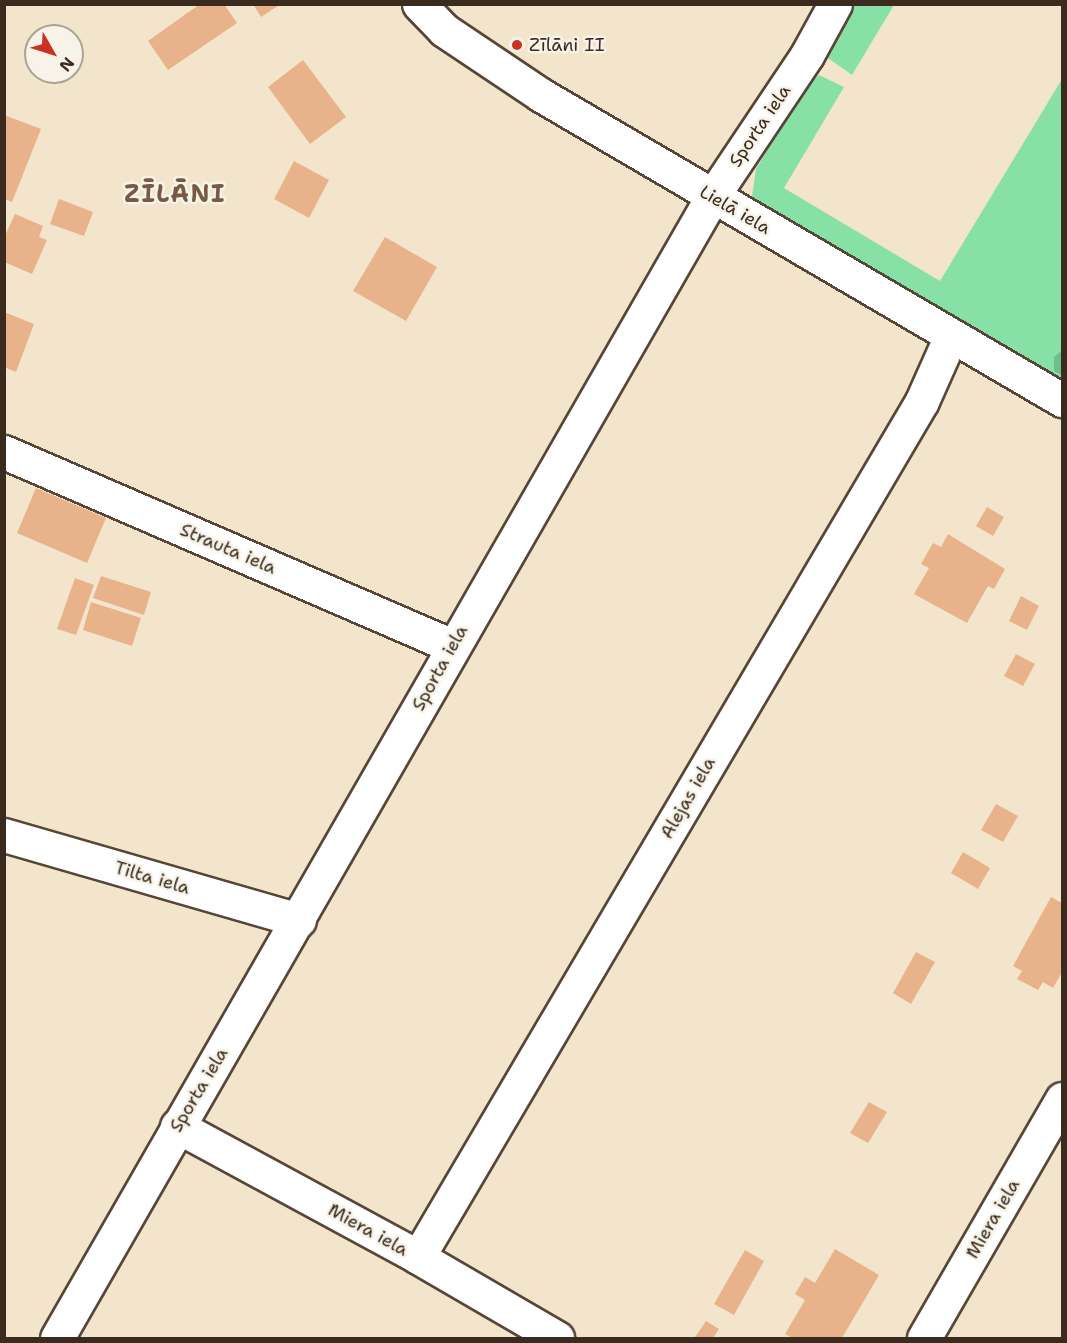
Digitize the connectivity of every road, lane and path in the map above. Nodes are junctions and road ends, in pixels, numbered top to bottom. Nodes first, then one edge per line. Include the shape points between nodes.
1 (419, 4) edge
2 (835, 4) edge
3 (712, 197) junction
4 (951, 336) junction
5 (1062, 400) edge
6 (4, 452) edge
7 (452, 646) junction
8 (4, 836) edge
9 (299, 920) junction
10 (1062, 1099) edge
11 (177, 1126) junction
12 (418, 1257) junction
13 (57, 1338) edge
14 (557, 1338) edge
15 (924, 1338) edge

1 - 3 street, Lielā iela via 444,30 541,95
2 - 3 street, Sporta iela via 807,56
3 - 4 street, Lielā iela
3 - 7 street, Sporta iela
4 - 5 street, Lielā iela
4 - 12 street, Alejas iela via 922,401
6 - 7 street, Strauta iela
7 - 9 street, Sporta iela
8 - 9 street, Tilta iela
9 - 11 street, Sporta iela
10 - 15 street, Miera iela
11 - 12 street, Miera iela
11 - 13 street, Sporta iela
12 - 14 street, Miera iela

